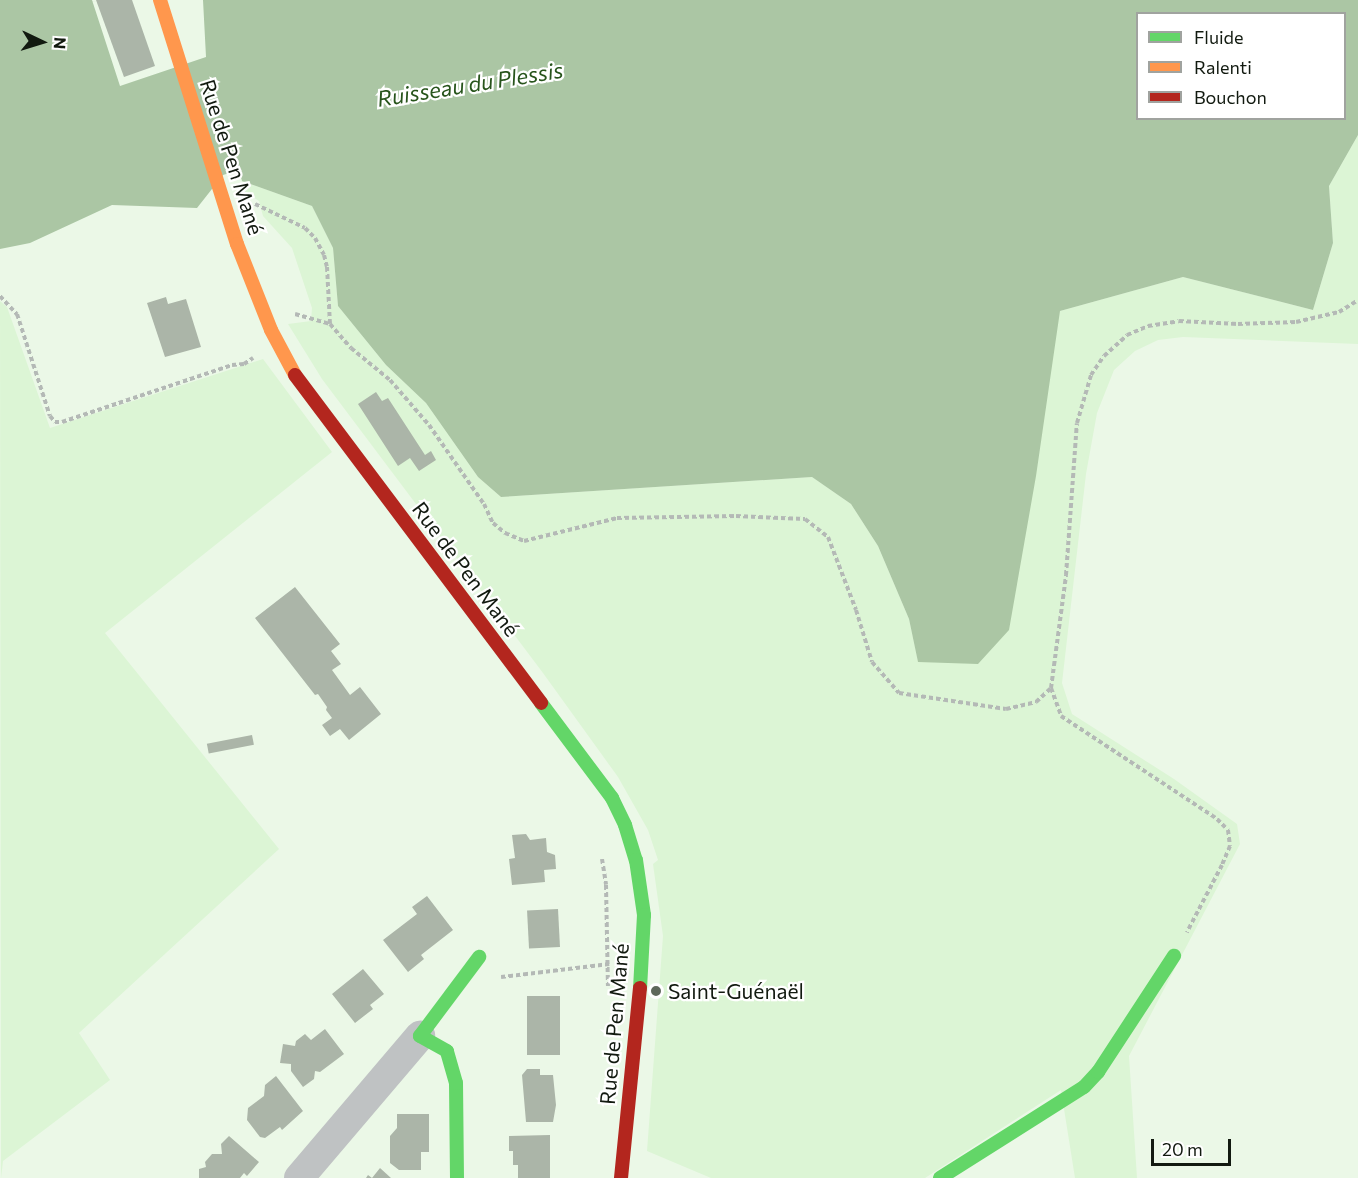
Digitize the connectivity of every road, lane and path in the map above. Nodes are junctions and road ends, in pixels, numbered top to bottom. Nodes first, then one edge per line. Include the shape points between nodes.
1 (161, 2) edge
2 (226, 210) junction
3 (0, 296) edge
4 (1358, 300) edge
5 (271, 330) junction
6 (1051, 688) junction
7 (601, 851) dead end
8 (1174, 956) joint
9 (479, 957) dead end
10 (643, 961) junction
11 (608, 964) junction
12 (470, 968) junction
13 (608, 993) dead end
14 (420, 1036) junction
15 (299, 1178) edge
16 (457, 1178) edge
17 (621, 1178) edge
18 (940, 1178) edge

1 - 2 street, Rue de Pen Mané
2 - 5 street, Rue de Pen Mané
2 - 6 path via 244,201 259,205 305,228 315,238 326,261 330,324 351,348 390,380 429,425 493,523 506,533 524,541 617,518 805,519 828,537 872,662 899,693 1005,709 1036,702
3 - 5 path via 16,314 55,422 244,364 260,352
4 - 6 path via 1339,312 1296,322 1179,321 1148,326 1127,335 1104,356 1091,375 1077,423 1066,575
5 - 10 street, Rue de Pen Mané via 291,370 612,798 636,860 644,915
6 - 8 path via 1061,716 1228,830 1230,846 1222,865
7 - 11 path
8 - 18 street via 1098,1072 1084,1087
9 - 12 street
10 - 11 path
10 - 17 street, Rue de Pen Mané
11 - 12 path via 496,977
11 - 13 path
12 - 14 street
14 - 15 street
14 - 16 street via 447,1051 456,1083

